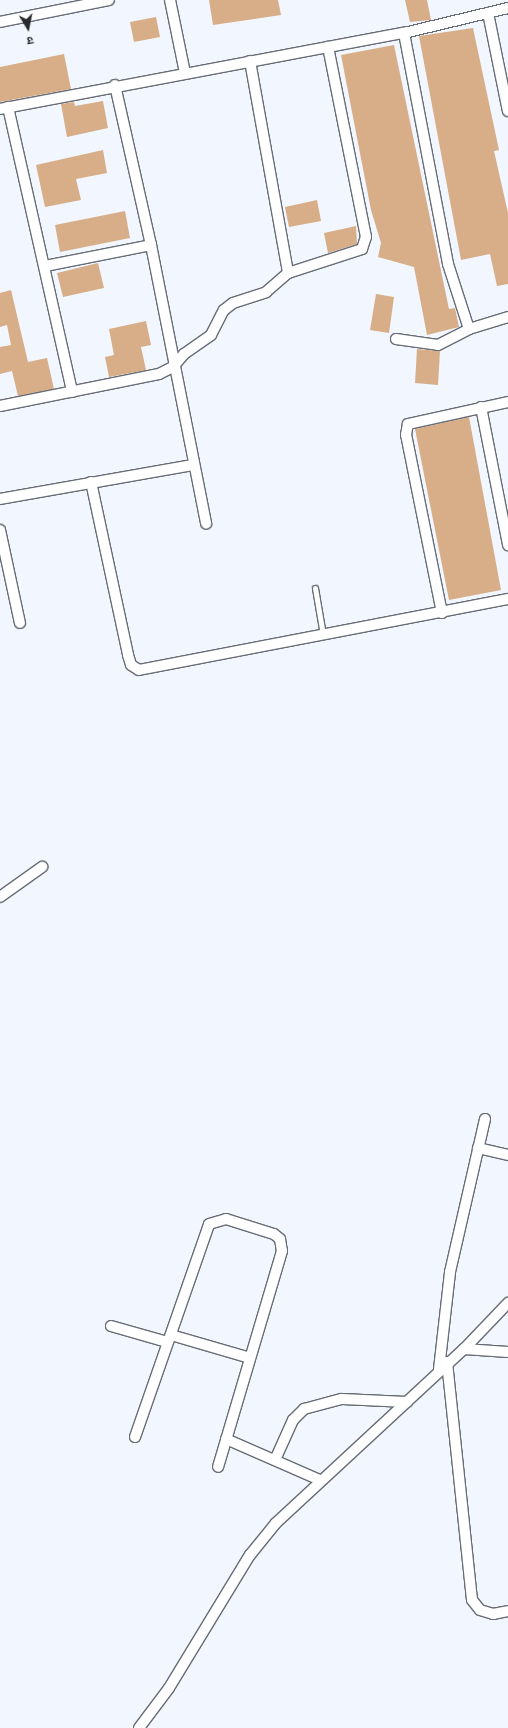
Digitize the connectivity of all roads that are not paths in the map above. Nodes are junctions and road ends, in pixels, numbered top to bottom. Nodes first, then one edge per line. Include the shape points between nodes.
1 (109, 0) edge
2 (170, 0) edge
3 (508, 8) edge
4 (488, 13) junction
5 (0, 22) edge
6 (404, 33) junction
7 (328, 47) junction
8 (250, 61) junction
9 (185, 73) junction
10 (116, 85) junction
11 (4, 108) edge
12 (508, 111) edge
13 (151, 245) junction
14 (45, 266) junction
15 (288, 272) junction
16 (508, 317) edge
17 (469, 329) junction
18 (396, 339) dead end
19 (173, 367) junction
20 (72, 392) junction
21 (508, 402) edge
22 (0, 406) edge
23 (481, 407) junction
24 (192, 465) junction
25 (91, 482) junction
26 (0, 500) edge
27 (206, 524) dead end
28 (0, 530) edge
29 (508, 545) edge
30 (315, 588) dead end
31 (508, 599) edge
32 (442, 613) junction
33 (20, 623) dead end
34 (324, 636) junction
35 (42, 867) dead end
36 (0, 897) edge
37 (484, 1119) dead end
38 (478, 1148) junction
39 (508, 1155) edge
40 (508, 1303) edge
41 (111, 1326) dead end
42 (169, 1338) junction
43 (464, 1349) junction
44 (508, 1352) edge
45 (250, 1358) junction
46 (448, 1362) junction
47 (438, 1369) junction
48 (407, 1402) junction
49 (135, 1437) dead end
50 (226, 1439) junction
51 (275, 1460) junction
52 (218, 1467) dead end
53 (320, 1480) junction
54 (508, 1612) edge
55 (139, 1728) edge

1 - 5 street
2 - 9 street
3 - 4 street
4 - 6 street
4 - 12 street
6 - 7 street
6 - 17 street via 448,264
7 - 8 street
7 - 15 street via 365,244 354,253
8 - 9 street
8 - 15 street
9 - 10 street
10 - 11 street
10 - 13 street
11 - 14 street
13 - 14 street
13 - 19 street
14 - 20 street
15 - 19 street via 266,292 224,310 211,335 184,354
16 - 17 street
17 - 18 street via 438,345
19 - 20 street via 152,376
19 - 24 street
20 - 22 street
21 - 23 street
23 - 29 street
23 - 32 street via 416,420 408,424 406,435
24 - 25 street
24 - 27 street
25 - 26 street
25 - 34 street via 131,665 139,670 151,671
28 - 33 street
30 - 34 lane
31 - 32 street
32 - 34 street
35 - 36 street
37 - 38 street
38 - 39 street
38 - 47 street via 450,1272
40 - 43 street
41 - 42 street
42 - 45 street
42 - 45 street via 203,1232 209,1224 226,1219 274,1234 282,1244
42 - 49 street
43 - 44 street
43 - 46 street
45 - 50 street
46 - 47 street
46 - 54 street via 472,1600 480,1610 493,1614
47 - 48 street
48 - 51 street via 342,1399 304,1409 293,1420
48 - 53 street
50 - 51 street
50 - 52 street
51 - 53 street
53 - 55 street via 276,1523 250,1554 168,1688

